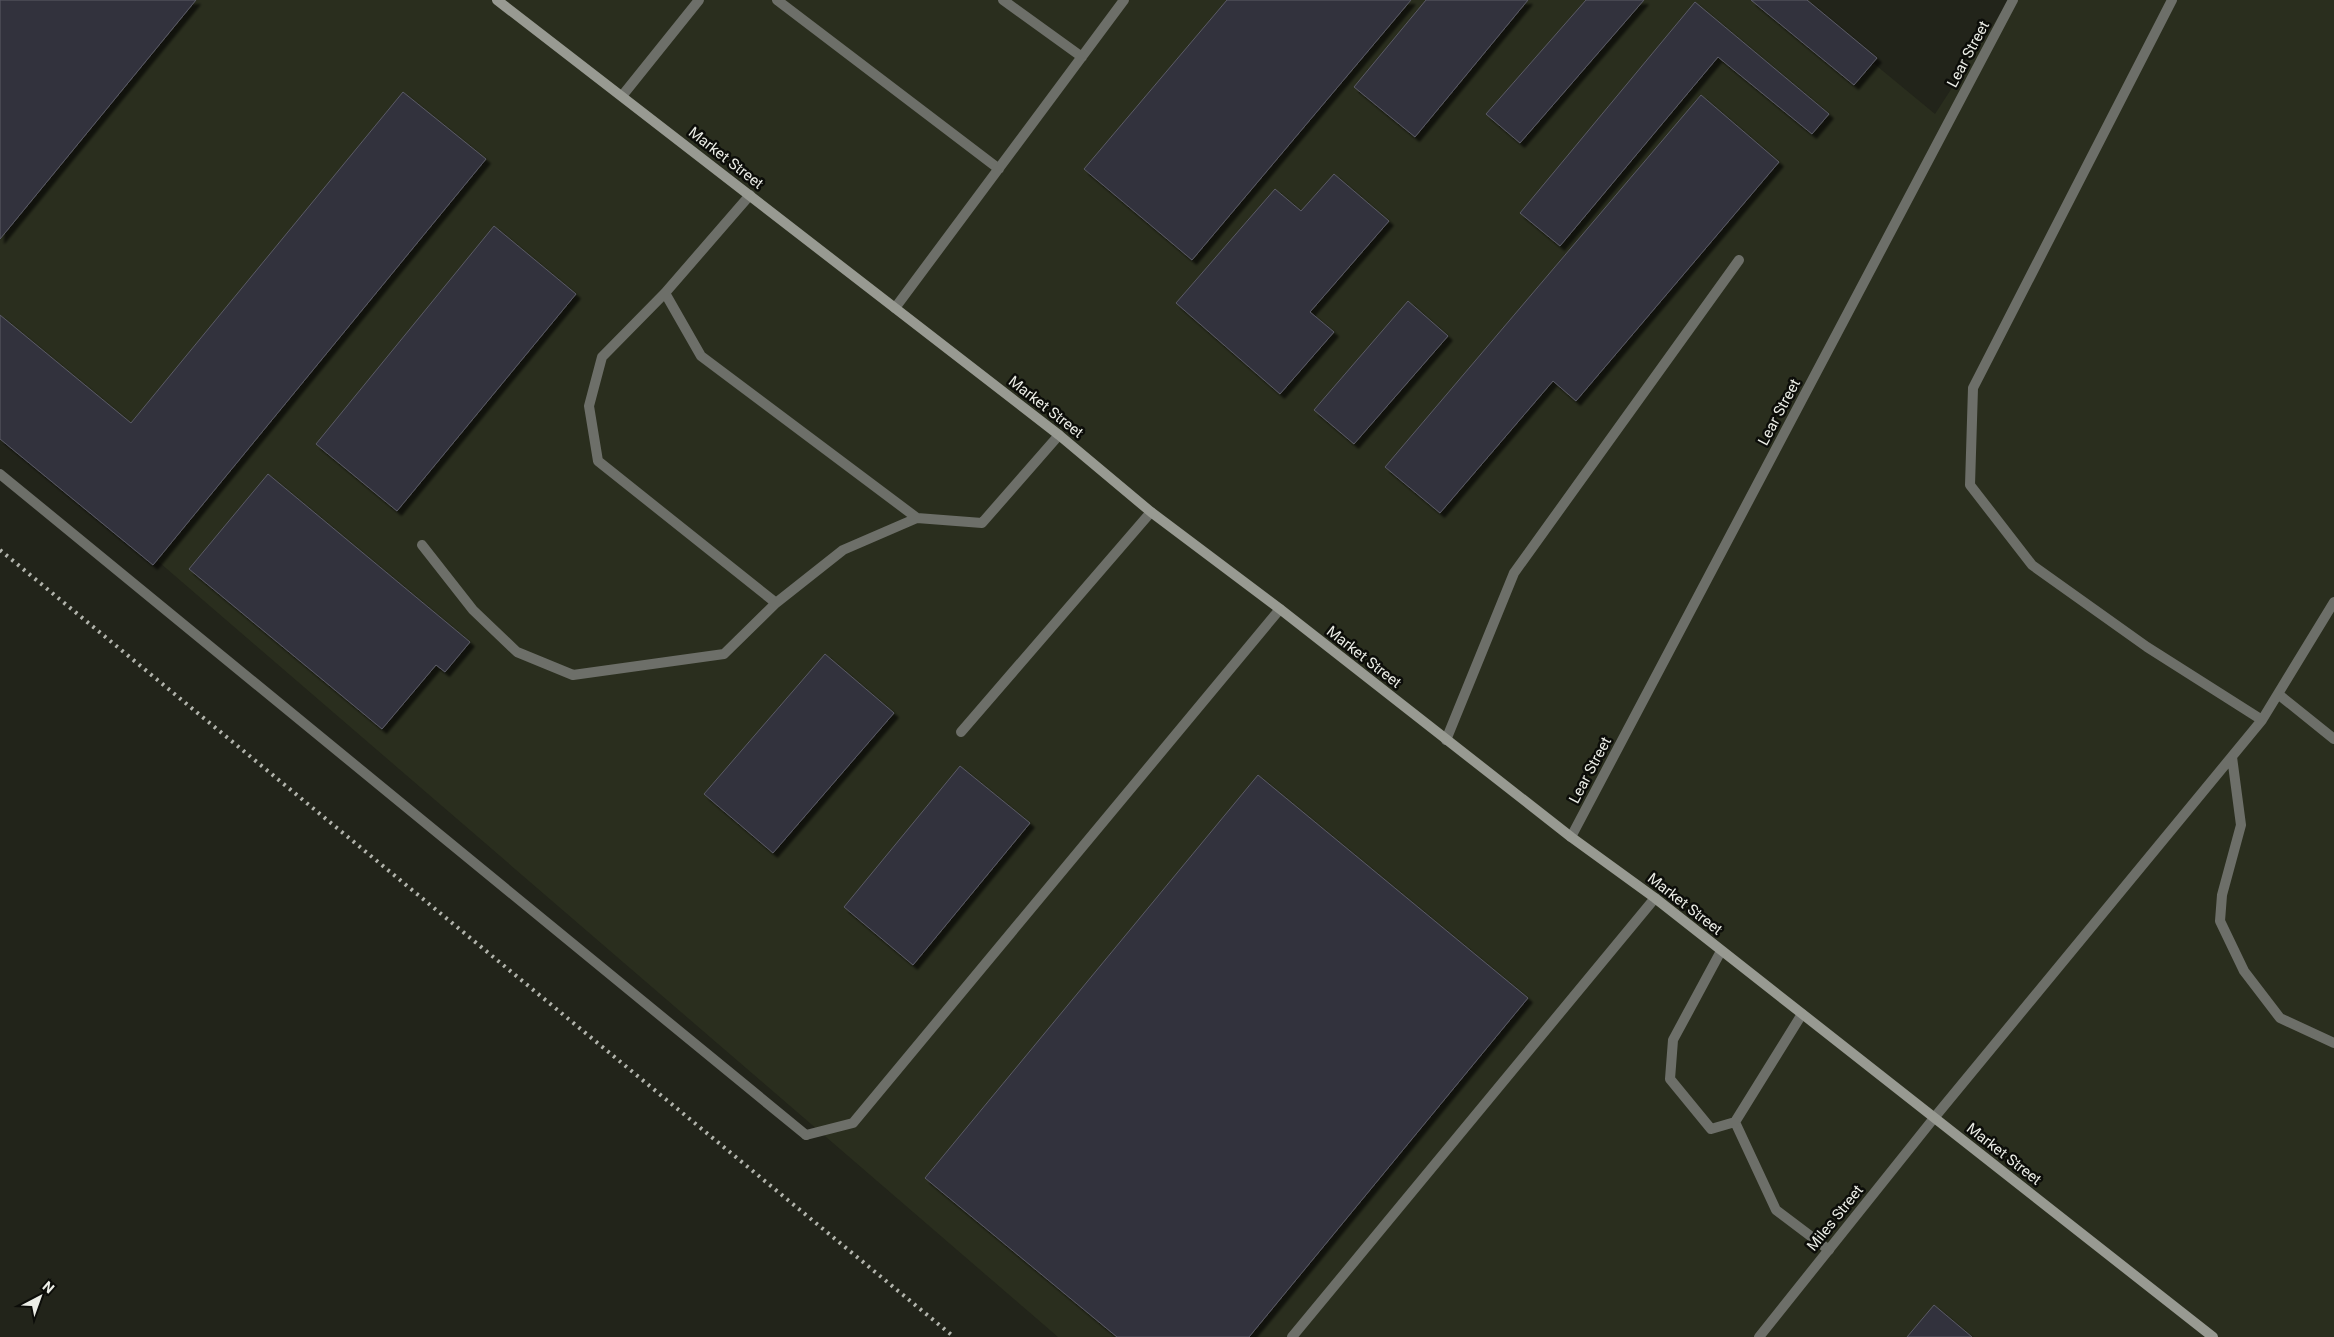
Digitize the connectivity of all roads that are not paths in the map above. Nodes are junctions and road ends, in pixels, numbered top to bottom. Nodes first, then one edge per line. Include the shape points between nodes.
1 (497, 0) edge
2 (699, 0) edge
3 (777, 0) edge
4 (1003, 0) edge
5 (1124, 0) edge
6 (2013, 0) edge
7 (2172, 0) edge
8 (1082, 57) junction
9 (622, 96) junction
10 (999, 169) junction
11 (750, 195) junction
12 (1739, 260) dead end
13 (664, 294) junction
14 (896, 308) junction
15 (1059, 435) junction
16 (0, 474) edge
17 (1151, 512) junction
18 (917, 518) junction
19 (422, 545) dead end
20 (2334, 602) edge
21 (776, 603) junction
22 (1280, 609) junction
23 (2278, 694) junction
24 (2262, 720) junction
25 (961, 732) dead end
26 (2334, 739) edge
27 (1446, 740) junction
28 (2232, 757) junction
29 (1571, 837) junction
30 (1654, 898) junction
31 (1721, 951) junction
32 (1802, 1014) junction
33 (2334, 1043) edge
34 (1934, 1118) junction
35 (1735, 1122) junction
36 (1829, 1250) junction
37 (1292, 1337) edge
38 (1759, 1337) edge
39 (2212, 1337) edge

1 - 9 main road, Market Street
2 - 9 street
3 - 10 street
4 - 8 street
5 - 8 street
6 - 29 street, Lear Street
7 - 24 street via 1974,388 1970,485 2032,566 2147,647
8 - 10 street
9 - 11 main road, Market Street
10 - 14 street
11 - 13 street
11 - 14 main road, Market Street
12 - 27 street via 1514,573
13 - 18 street via 700,356
13 - 21 street via 602,357 589,406 598,461
14 - 15 main road, Market Street
15 - 17 main road, Market Street
15 - 18 street via 982,523
16 - 22 street via 806,1135 853,1123
17 - 22 main road, Market Street
17 - 25 street
18 - 21 street via 843,550
19 - 21 street via 473,610 517,652 572,675 724,654
20 - 23 street, Miles Street
22 - 27 main road, Market Street
23 - 24 street, Miles Street
23 - 26 street
24 - 28 street, Miles Street
27 - 29 main road, Market Street
28 - 33 street via 2241,825 2222,895 2220,921 2244,971 2280,1018
28 - 34 street, Miles Street
29 - 30 main road, Market Street
30 - 31 main road, Market Street
30 - 37 street
31 - 32 main road, Market Street
31 - 35 street via 1673,1040 1670,1078 1711,1129
32 - 34 main road, Market Street
32 - 35 street
34 - 36 street, Miles Street
34 - 39 main road, Market Street
35 - 36 street via 1776,1210
36 - 38 street, Miles Street

